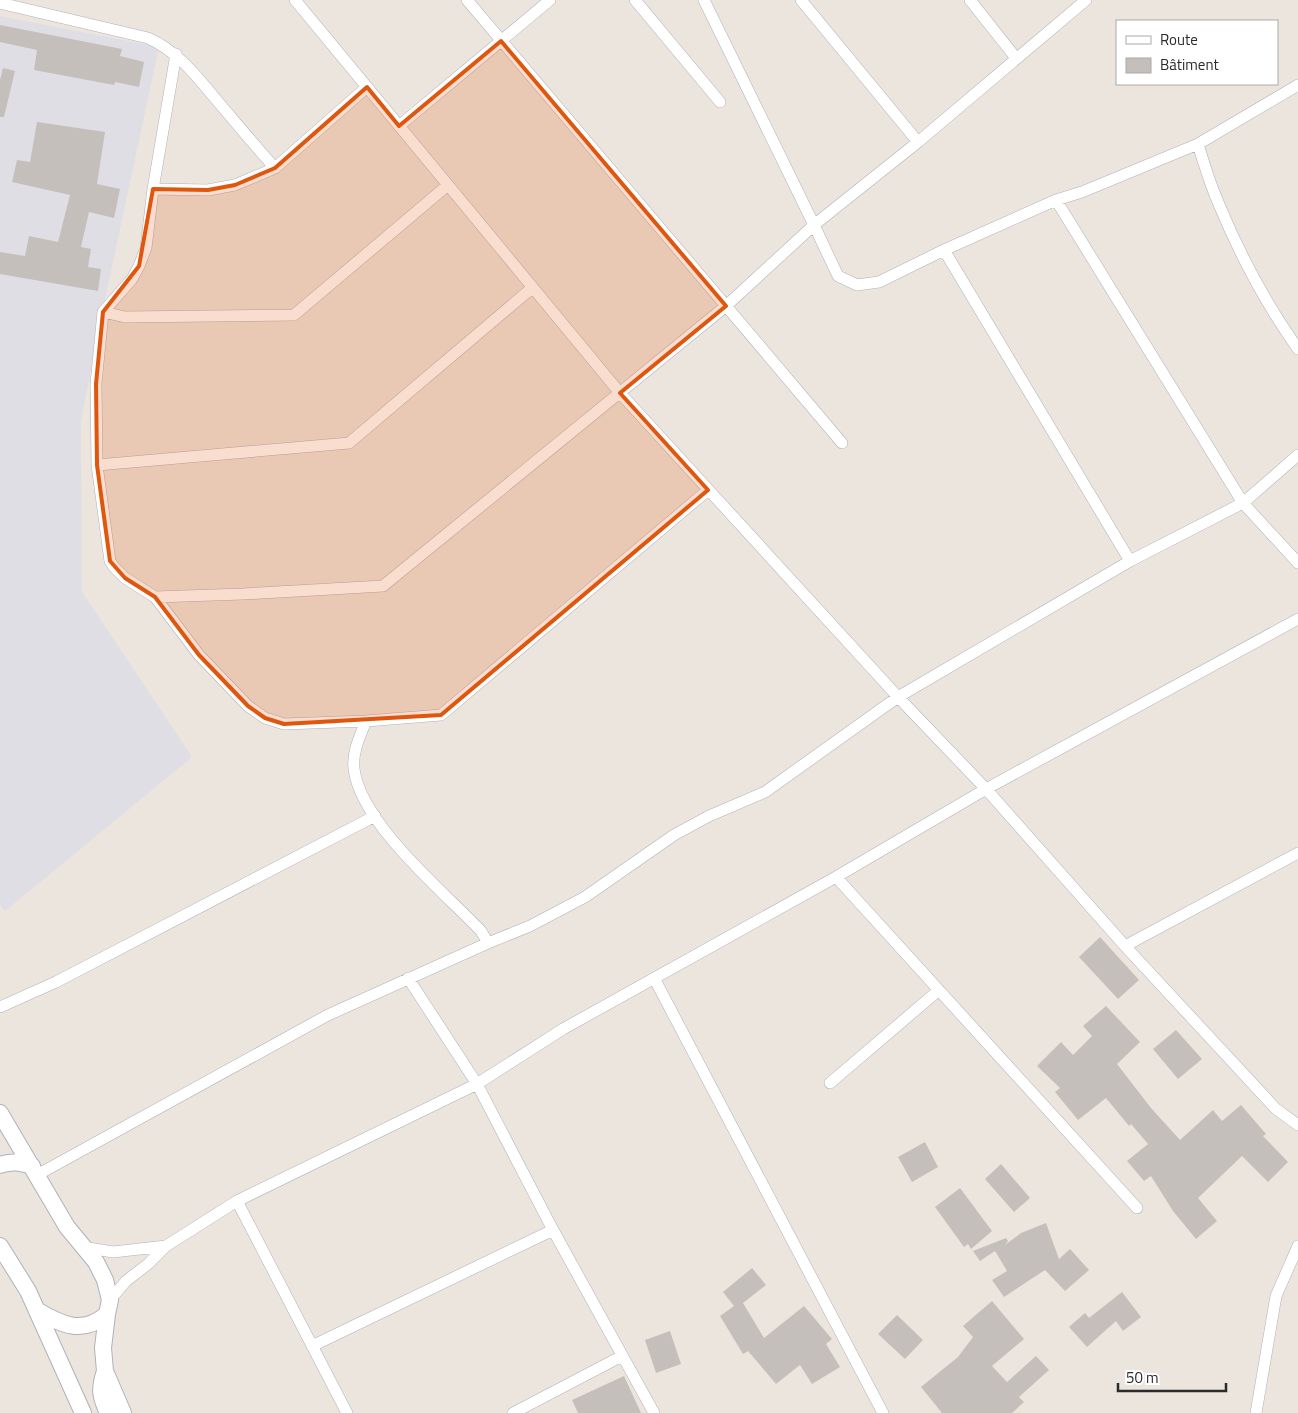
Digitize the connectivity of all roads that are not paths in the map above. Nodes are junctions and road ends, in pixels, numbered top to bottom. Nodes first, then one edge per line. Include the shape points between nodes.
1 (295, 0) edge
2 (467, 0) edge
3 (550, 0) edge
4 (635, 0) edge
5 (704, 0) edge
6 (801, 0) edge
7 (970, 0) edge
8 (1086, 0) edge
9 (0, 3) edge
10 (501, 41) junction
11 (176, 54) junction
12 (1016, 58) junction
13 (1298, 86) edge
14 (367, 87) junction
15 (720, 102) dead end
16 (400, 126) junction
17 (918, 142) junction
18 (1198, 144) junction
19 (274, 168) junction
20 (448, 185) junction
21 (153, 189) junction
22 (1056, 200) junction
23 (814, 225) junction
24 (944, 250) junction
25 (532, 288) junction
26 (726, 306) junction
27 (103, 312) junction
28 (1298, 349) edge
29 (620, 393) junction
30 (842, 444) dead end
31 (1298, 455) edge
32 (97, 465) junction
33 (708, 490) junction
34 (1243, 503) junction
35 (1130, 561) junction
36 (1298, 563) edge
37 (155, 598) junction
38 (1298, 619) edge
39 (898, 697) junction
40 (366, 722) junction
41 (986, 789) junction
42 (375, 816) junction
43 (1298, 853) edge
44 (836, 877) junction
45 (488, 942) junction
46 (1125, 946) junction
47 (408, 978) junction
48 (654, 978) junction
49 (939, 990) junction
50 (0, 1007) edge
51 (830, 1083) dead end
52 (477, 1084) junction
53 (0, 1113) edge
54 (1298, 1125) edge
55 (0, 1132) edge
56 (21, 1148) junction
57 (0, 1166) edge
58 (34, 1171) junction
59 (237, 1201) junction
60 (1137, 1208) dead end
61 (553, 1230) junction
62 (0, 1246) edge
63 (166, 1246) junction
64 (1298, 1246) edge
65 (82, 1247) junction
66 (108, 1307) junction
67 (38, 1311) junction
68 (312, 1346) junction
69 (622, 1356) junction
70 (105, 1371) junction
71 (65, 1374) junction
72 (83, 1413) edge
73 (93, 1413) edge
74 (108, 1413) edge
75 (123, 1413) edge
76 (347, 1413) edge
77 (513, 1413) edge
78 (654, 1413) edge
79 (883, 1413) edge
80 (1256, 1413) edge

1 - 14 street
2 - 10 street
3 - 10 street
4 - 15 street
5 - 23 street
6 - 17 street
7 - 12 street
8 - 12 street
9 - 11 street via 148,38
10 - 16 street
10 - 26 street
11 - 19 street
11 - 21 street
12 - 17 street
13 - 18 street
14 - 16 street
14 - 19 street
16 - 20 street
17 - 23 street
18 - 22 street
18 - 28 street via 1217,201 1246,263
19 - 21 street via 235,185 208,190
20 - 25 street
20 - 27 street via 294,315 124,317
21 - 27 street via 146,248 139,266
22 - 24 street
22 - 34 street
23 - 24 street via 838,276 857,285 879,282
23 - 26 street
24 - 35 street
25 - 29 street
25 - 32 street via 349,443
26 - 29 street
26 - 30 street
27 - 32 street via 96,384
29 - 33 street
29 - 37 street via 383,586
31 - 34 street
32 - 37 street via 110,561 125,578
33 - 39 street
33 - 40 street via 441,715
34 - 35 street
34 - 36 street
35 - 39 street
37 - 40 street via 199,656 248,706 265,718 284,724
38 - 41 street
39 - 41 street
39 - 45 street via 765,792 674,835 586,896 530,926
40 - 42 street via 356,744 354,769 362,795
41 - 44 street
41 - 46 street
42 - 45 street via 419,870 481,931
42 - 50 street via 56,982
43 - 46 street
44 - 48 street
44 - 49 street
45 - 47 street
46 - 54 street via 1276,1109
47 - 52 street
47 - 58 street via 328,1015
48 - 52 street via 563,1029
48 - 79 street
49 - 51 street
49 - 60 street
52 - 59 street
52 - 61 street
53 - 56 main road
55 - 56 main road via 6,1140
56 - 58 main road
57 - 58 main road via 21,1162
58 - 65 main road
59 - 63 street
59 - 68 street
61 - 68 street
61 - 69 street
62 - 67 main road
63 - 65 street via 113,1252
63 - 66 street via 126,1281
64 - 80 street via 1276,1296
65 - 66 main road via 96,1262 105,1280
66 - 67 main road via 98,1322 89,1326 54,1320
66 - 70 main road via 103,1348
67 - 71 main road
68 - 76 street
69 - 77 street
69 - 78 street
70 - 74 main road via 100,1385
70 - 75 main road
71 - 72 main road
71 - 73 main road via 77,1385

